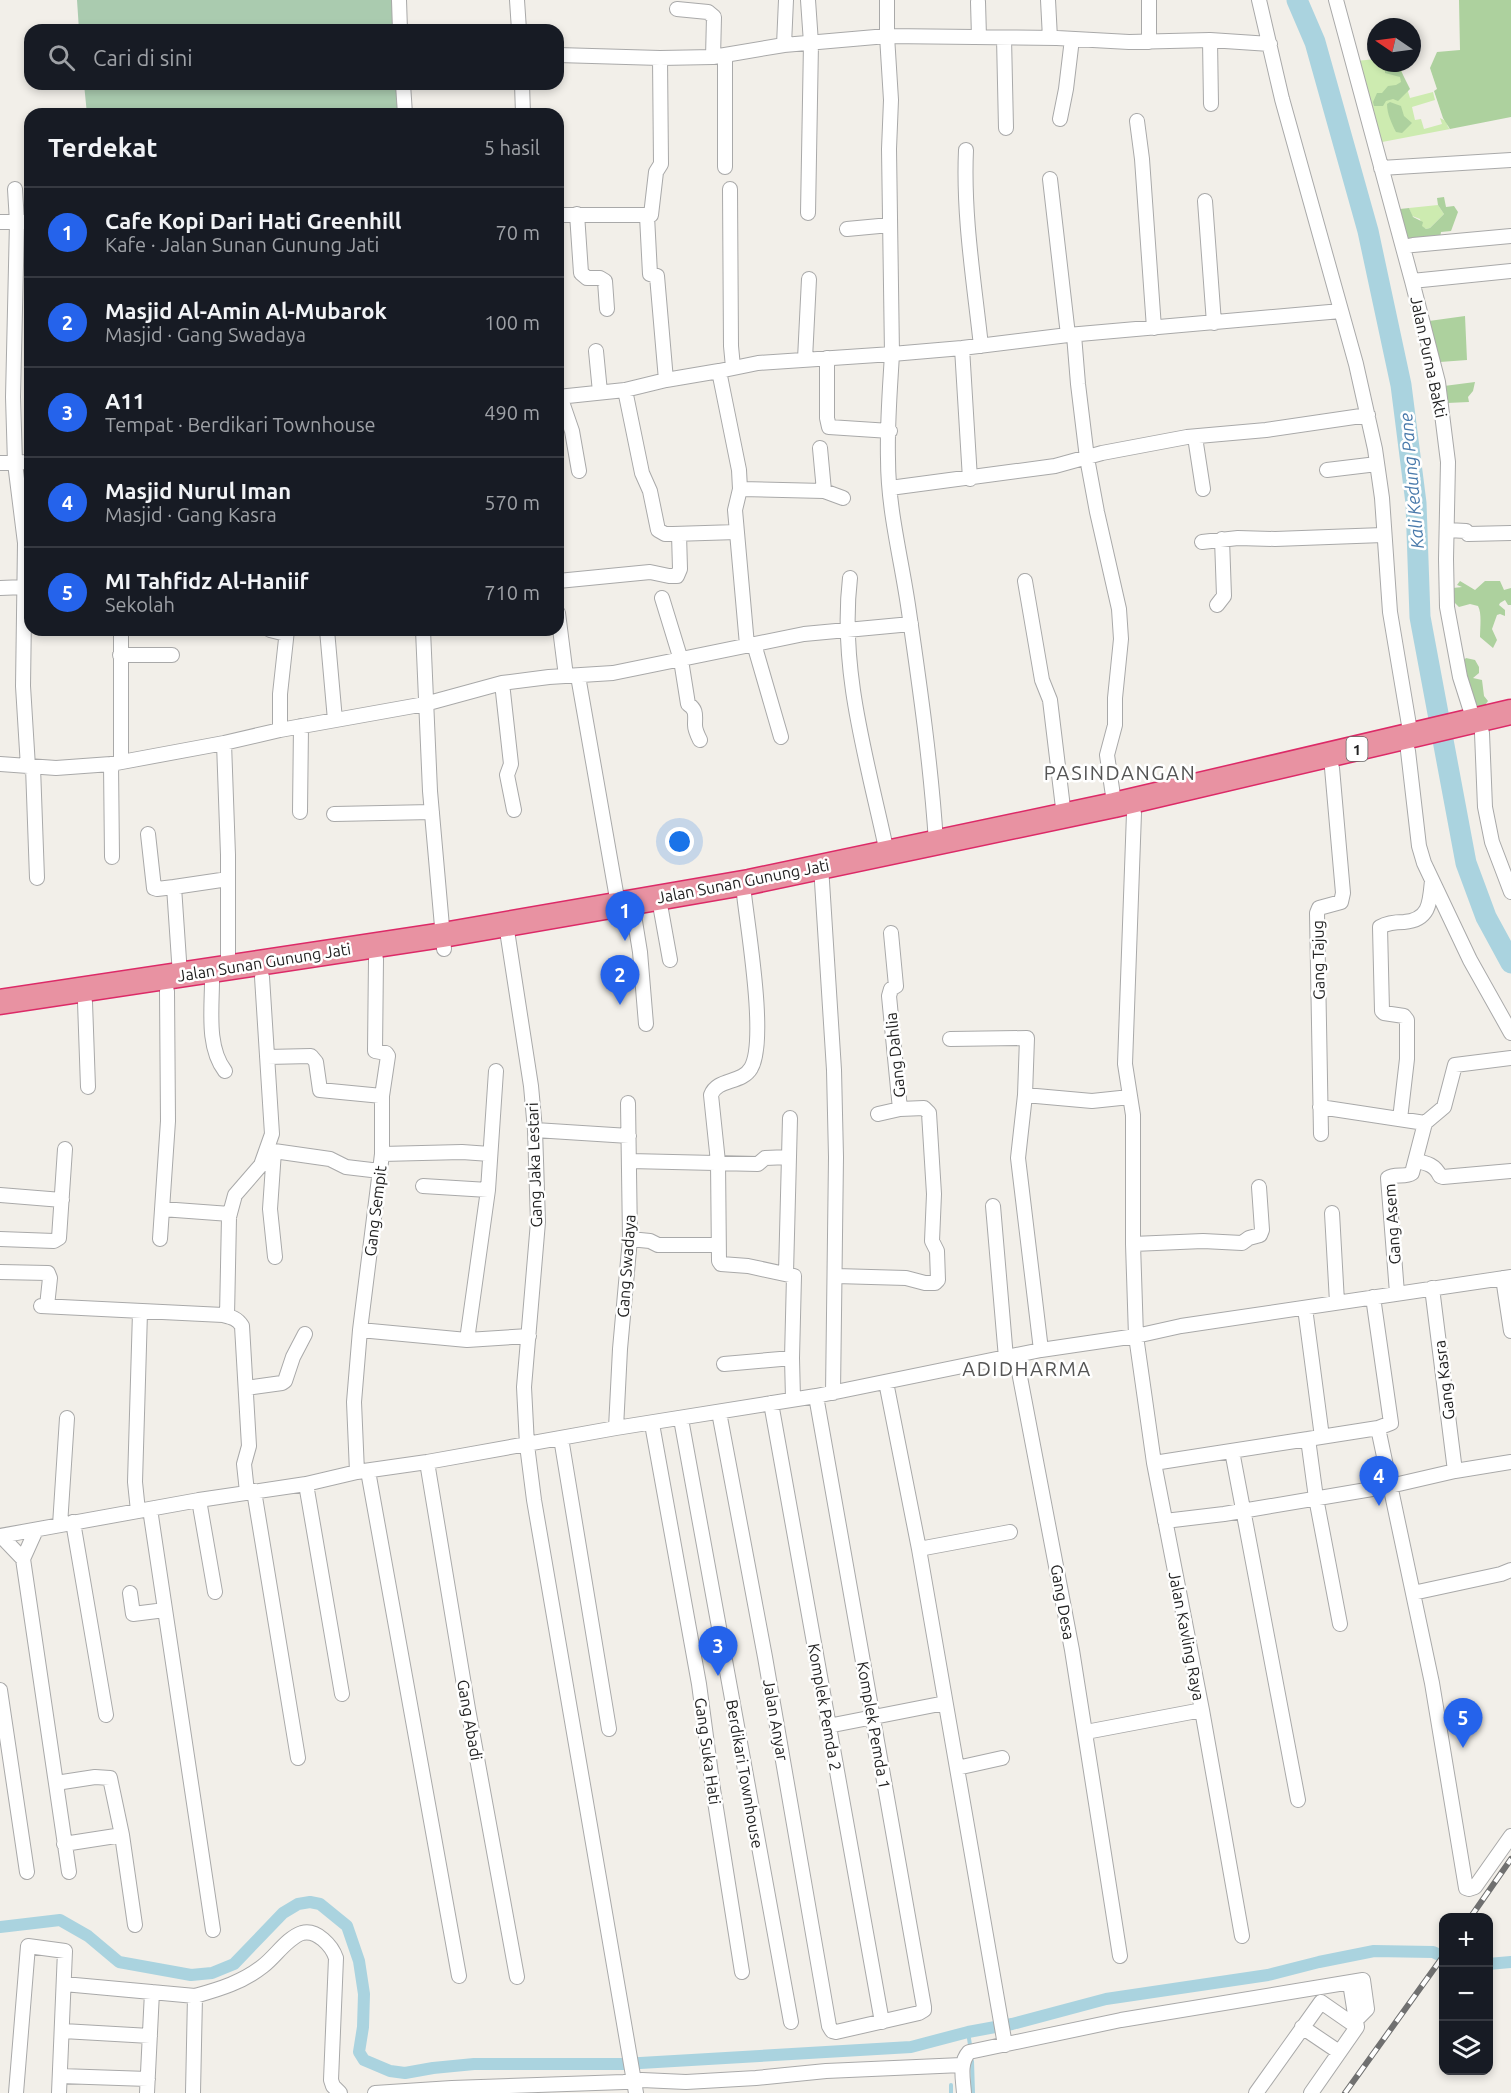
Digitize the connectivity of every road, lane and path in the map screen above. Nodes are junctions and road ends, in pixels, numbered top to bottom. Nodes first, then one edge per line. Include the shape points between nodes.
1 (399, 0) edge
2 (518, 0) edge
3 (786, 0) edge
4 (808, 0) edge
5 (887, 0) edge
6 (1048, 0) edge
7 (1149, 0) edge
8 (1259, 0) edge
9 (1336, 0) edge
10 (978, 2) dead end
11 (677, 9) dead end
12 (400, 24) edge
13 (519, 24) edge
14 (886, 36) junction
15 (979, 37) junction
16 (1004, 38) junction
17 (1050, 38) junction
18 (1072, 39) junction
19 (1210, 40) junction
20 (1149, 42) junction
21 (811, 43) junction
22 (1270, 44) junction
23 (784, 45) junction
24 (564, 55) edge
25 (719, 56) junction
26 (660, 58) junction
27 (403, 90) edge
28 (522, 90) edge
29 (1211, 104) dead end
30 (405, 108) edge
31 (523, 108) edge
32 (1060, 119) dead end
33 (1137, 122) dead end
34 (1006, 128) dead end
35 (966, 150) dead end
36 (1511, 160) edge
37 (725, 167) dead end
38 (1381, 168) junction
39 (1050, 179) dead end
40 (15, 189) dead end
41 (730, 189) dead end
42 (1205, 201) dead end
43 (808, 213) dead end
44 (577, 214) junction
45 (564, 215) edge
46 (647, 216) junction
47 (0, 222) edge
48 (23, 222) edge
49 (890, 225) junction
50 (847, 229) dead end
51 (1511, 236) edge
52 (1403, 247) junction
53 (1511, 271) edge
54 (809, 279) dead end
55 (1412, 281) junction
56 (607, 309) dead end
57 (1341, 311) junction
58 (1214, 323) junction
59 (1154, 328) junction
60 (1071, 335) junction
61 (981, 346) junction
62 (962, 348) junction
63 (596, 351) dead end
64 (892, 354) junction
65 (827, 358) junction
66 (805, 359) junction
67 (734, 367) junction
68 (719, 371) junction
69 (666, 380) junction
70 (625, 390) junction
71 (600, 392) junction
72 (564, 396) edge
73 (564, 409) edge
74 (1368, 415) junction
75 (890, 431) junction
76 (1196, 437) junction
77 (820, 448) dead end
78 (1087, 458) junction
79 (24, 462) edge
80 (0, 463) edge
81 (15, 463) junction
82 (1377, 464) junction
83 (1328, 470) dead end
84 (579, 471) dead end
85 (970, 478) junction
86 (890, 488) junction
87 (740, 489) junction
88 (1203, 489) dead end
89 (824, 491) junction
90 (843, 498) dead end
91 (1447, 530) junction
92 (737, 532) junction
93 (1511, 533) edge
94 (679, 534) junction
95 (24, 535) edge
96 (1383, 535) junction
97 (1222, 539) junction
98 (1202, 542) dead end
99 (850, 578) dead end
100 (564, 580) edge
101 (1024, 581) dead end
102 (24, 587) edge
103 (0, 588) edge
104 (662, 598) dead end
105 (1217, 605) dead end
106 (911, 624) junction
107 (848, 629) junction
108 (24, 636) edge
109 (120, 636) edge
110 (286, 636) edge
111 (328, 636) edge
112 (423, 636) edge
113 (563, 636) edge
114 (751, 644) junction
115 (172, 654) dead end
116 (120, 655) junction
117 (681, 660) junction
118 (572, 676) junction
119 (502, 682) junction
120 (426, 704) junction
121 (1511, 712) edge
122 (335, 720) junction
123 (1511, 725) edge
124 (301, 726) junction
125 (1474, 728) junction
126 (280, 730) junction
127 (781, 737) dead end
128 (700, 740) dead end
129 (224, 743) junction
130 (1413, 743) junction
131 (116, 762) junction
132 (0, 764) edge
133 (31, 767) junction
134 (1332, 768) junction
135 (1301, 769) junction
136 (514, 810) dead end
137 (300, 812) dead end
138 (432, 812) junction
139 (1121, 812) junction
140 (334, 814) dead end
141 (1064, 816) junction
142 (148, 834) dead end
143 (936, 842) junction
144 (887, 854) junction
145 (112, 857) dead end
146 (822, 872) junction
147 (37, 878) dead end
148 (228, 879) junction
149 (1432, 880) junction
150 (174, 887) junction
151 (748, 890) junction
152 (1511, 892) edge
153 (715, 893) junction
154 (626, 909) junction
155 (661, 910) junction
156 (507, 931) junction
157 (891, 933) dead end
158 (454, 940) junction
159 (376, 959) junction
160 (670, 960) dead end
161 (317, 961) junction
162 (235, 974) junction
163 (163, 985) junction
164 (0, 1002) edge
165 (85, 1002) junction
166 (0, 1015) edge
167 (646, 1024) dead end
168 (1511, 1033) edge
169 (950, 1039) dead end
170 (267, 1057) junction
171 (1511, 1058) edge
172 (225, 1071) dead end
173 (496, 1071) dead end
174 (88, 1087) dead end
175 (1025, 1095) junction
176 (382, 1096) junction
177 (1130, 1096) junction
178 (628, 1103) dead end
179 (1320, 1107) junction
180 (900, 1109) junction
181 (878, 1114) dead end
182 (790, 1118) dead end
183 (1400, 1119) junction
184 (1425, 1123) junction
185 (535, 1130) junction
186 (1321, 1134) dead end
187 (629, 1136) junction
188 (65, 1149) dead end
189 (270, 1151) junction
190 (382, 1154) junction
191 (490, 1154) junction
192 (789, 1157) junction
193 (630, 1161) junction
194 (1416, 1161) junction
195 (718, 1162) junction
196 (380, 1171) junction
197 (1511, 1171) edge
198 (423, 1186) dead end
199 (1259, 1187) dead end
200 (488, 1190) junction
201 (0, 1195) edge
202 (62, 1200) junction
203 (993, 1206) dead end
204 (162, 1209) junction
205 (1332, 1213) dead end
206 (230, 1214) junction
207 (0, 1239) edge
208 (160, 1239) dead end
209 (630, 1239) junction
210 (1133, 1244) junction
211 (718, 1245) junction
212 (275, 1257) dead end
213 (0, 1272) edge
214 (786, 1273) junction
215 (836, 1276) junction
216 (1507, 1277) edge
217 (1432, 1288) junction
218 (1397, 1293) junction
219 (1373, 1297) junction
220 (1337, 1302) junction
221 (1305, 1308) junction
222 (140, 1312) junction
223 (227, 1316) junction
224 (360, 1330) junction
225 (1511, 1331) edge
226 (305, 1334) dead end
227 (529, 1336) junction
228 (1136, 1336) junction
229 (467, 1340) junction
230 (1041, 1350) junction
231 (1011, 1357) junction
232 (792, 1358) junction
233 (724, 1364) dead end
234 (886, 1382) junction
235 (246, 1388) junction
236 (833, 1392) junction
237 (816, 1396) junction
238 (794, 1399) junction
239 (771, 1403) junction
240 (719, 1412) junction
241 (67, 1418) dead end
242 (681, 1419) junction
243 (652, 1424) junction
244 (616, 1428) junction
245 (1378, 1428) junction
246 (561, 1438) junction
247 (1315, 1438) junction
248 (527, 1444) junction
249 (1232, 1451) junction
250 (427, 1462) junction
251 (1511, 1462) edge
252 (1154, 1463) junction
253 (1455, 1471) junction
254 (363, 1472) junction
255 (306, 1484) junction
256 (1390, 1486) junction
257 (250, 1491) junction
258 (1316, 1498) junction
259 (200, 1500) junction
260 (144, 1510) junction
261 (1244, 1510) junction
262 (1166, 1521) junction
263 (66, 1523) junction
264 (36, 1530) junction
265 (1010, 1532) dead end
266 (1, 1536) edge
267 (919, 1549) junction
268 (23, 1559) junction
269 (1511, 1570) edge
270 (215, 1592) dead end
271 (130, 1593) dead end
272 (1413, 1593) junction
273 (165, 1610) junction
274 (1340, 1624) dead end
275 (0, 1690) edge
276 (342, 1694) dead end
277 (945, 1702) junction
278 (1202, 1710) junction
279 (106, 1715) dead end
280 (872, 1717) junction
281 (828, 1726) junction
282 (609, 1729) dead end
283 (1086, 1732) junction
284 (298, 1758) dead end
285 (1002, 1758) dead end
286 (957, 1768) junction
287 (56, 1783) junction
288 (1298, 1800) dead end
289 (122, 1835) junction
290 (1511, 1836) edge
291 (64, 1844) junction
292 (27, 1872) dead end
293 (69, 1872) dead end
294 (135, 1925) dead end
295 (213, 1930) dead end
296 (1242, 1936) dead end
297 (1120, 1956) dead end
298 (742, 1972) dead end
299 (459, 1976) dead end
300 (517, 1977) dead end
301 (64, 1984) junction
302 (153, 1992) junction
303 (195, 1996) junction
304 (880, 2016) junction
305 (791, 2022) dead end
306 (1357, 2023) junction
307 (1302, 2027) junction
308 (63, 2031) junction
309 (150, 2036) junction
310 (1005, 2045) junction
311 (1339, 2052) junction
312 (962, 2065) junction
313 (60, 2076) junction
314 (148, 2079) junction
315 (634, 2083) edge
316 (16, 2093) edge
317 (59, 2093) edge
318 (147, 2093) edge
319 (193, 2093) edge
320 (340, 2093) edge
321 (375, 2093) edge
322 (964, 2093) edge
323 (1256, 2093) edge
324 (1311, 2093) edge

1 - 12 street
2 - 13 street
3 - 23 street
4 - 21 street
5 - 14 street
6 - 17 street
7 - 20 street
8 - 22 street
9 - 38 street, Jalan Purna Bakti
10 - 15 street
11 - 25 street via 708,12 714,17
14 - 15 street
14 - 21 street
14 - 49 street via 891,100
15 - 16 street
16 - 17 street
16 - 34 street
17 - 18 street
18 - 20 street
18 - 32 street
19 - 20 street
19 - 22 street
19 - 29 street
21 - 23 street
21 - 43 street
22 - 57 street
23 - 25 street
24 - 26 street
25 - 26 street
25 - 37 street
26 - 46 street via 661,164 656,172 653,212
27 - 30 street
28 - 31 street
33 - 59 street
35 - 61 street via 969,242
36 - 38 street
38 - 52 street, Jalan Purna Bakti
39 - 60 street, Jalan Kavling Raya
40 - 48 street
41 - 67 street
42 - 58 street
44 - 45 street
44 - 46 street
44 - 56 street via 582,273 604,281
46 - 69 street via 650,274 657,276
47 - 48 street
48 - 81 street via 13,397
49 - 50 street
49 - 64 street
51 - 52 street
52 - 55 street, Jalan Purna Bakti
53 - 55 street
54 - 66 street
55 - 91 street, Jalan Purna Bakti via 1442,411 1448,462
57 - 58 street
57 - 74 street
58 - 59 street
59 - 60 street
60 - 61 street
60 - 78 street, Jalan Kavling Raya
61 - 62 street
62 - 64 street
62 - 85 street
63 - 71 street
64 - 65 street
64 - 75 street
65 - 66 street
65 - 75 street via 829,427
66 - 67 street
67 - 68 street
68 - 69 street
68 - 87 street
69 - 70 street
70 - 71 street
70 - 94 street via 658,530
71 - 72 street
73 - 84 street
74 - 76 street
74 - 82 street
75 - 86 street
76 - 78 street
76 - 88 street
77 - 89 street
78 - 85 street
78 - 139 street, Jalan Kavling Raya via 1119,609 1121,639 1114,732 1107,755
79 - 81 street
80 - 81 street
81 - 95 street
82 - 83 street
82 - 96 street
85 - 86 street
86 - 106 street
87 - 89 street
87 - 92 street via 735,510
89 - 90 street
91 - 93 street via 1468,534
91 - 125 street, Jalan Purna Bakti via 1447,607
92 - 94 street
92 - 114 street
94 - 100 street via 677,576 650,572
96 - 97 street
96 - 130 street via 1390,612
97 - 98 street
97 - 105 street via 1224,596
99 - 107 street
101 - 141 street via 1042,680 1050,700
102 - 103 street
104 - 117 street
106 - 107 street
106 - 143 street
107 - 114 street
107 - 144 street via 858,724
108 - 133 street via 23,686
109 - 116 street
110 - 126 street
111 - 122 street
112 - 120 street
113 - 118 street
114 - 117 street
114 - 127 street
115 - 116 street
116 - 131 street
117 - 118 street via 614,674
117 - 128 street via 688,704 695,709
118 - 119 street
118 - 154 street
119 - 120 street
119 - 136 street via 511,764 507,775
120 - 122 street
120 - 138 street
121 - 125 highway, 1
122 - 124 street
123 - 125 highway, 1
124 - 126 street
124 - 137 street
125 - 130 highway, 1
125 - 152 street, Jalan Purna Bakti via 1492,842
126 - 129 street
129 - 131 street
129 - 148 street
130 - 134 highway, 1
130 - 135 highway, 1
130 - 149 street via 1419,846
131 - 133 street
131 - 145 street
132 - 133 street
133 - 147 street
134 - 135 highway, 1
134 - 179 street, Gang Tajug via 1343,898 1317,910
135 - 139 highway, 1
138 - 140 street
138 - 158 street
139 - 141 highway, Jalan Sunan Gunung Jati / 1
139 - 146 highway, 1
139 - 177 street, Jalan Kavling Raya via 1125,1064
141 - 143 highway, Jalan Sunan Gunung Jati / 1
142 - 150 street via 154,888
143 - 144 highway, Jalan Sunan Gunung Jati / 1
144 - 146 highway, Jalan Sunan Gunung Jati / 1
146 - 151 highway, 1
146 - 215 street via 834,1081
148 - 150 street
148 - 162 street
149 - 168 street
149 - 183 street via 1431,896 1421,917 1380,927 1382,1011 1407,1020
150 - 163 street
151 - 153 highway, 1
151 - 195 street via 758,1032 751,1069 740,1078 716,1086 711,1095
153 - 154 highway, Jalan Sunan Gunung Jati / 1
153 - 155 highway, 1
154 - 155 highway, 1
154 - 156 highway, 1
154 - 167 street via 640,952
155 - 160 street
156 - 158 highway, 1
156 - 185 street, Gang Jaka Lestari
157 - 180 street, Gang Dahlia via 896,986 889,996
158 - 159 highway, 1
158 - 161 highway, Jalan Sunan Gunung Jati / 1
159 - 161 highway, 1
159 - 176 street, Gang Sempit via 375,1051 388,1056
161 - 162 highway, 1
162 - 163 highway, 1
162 - 170 street
162 - 172 street via 215,1053
163 - 164 highway, 1
163 - 165 highway, 1
163 - 204 street via 168,1121
165 - 166 highway, 1
165 - 174 street
169 - 175 street via 1027,1038
170 - 176 street via 312,1056 320,1090
170 - 189 street
171 - 184 street via 1455,1065 1444,1107
173 - 191 street
175 - 177 street via 1092,1101
175 - 230 street via 1018,1158
176 - 190 street, Gang Sempit
177 - 210 street, Jalan Kavling Raya
178 - 187 street, Gang Swadaya
179 - 183 street
179 - 186 street, Gang Tajug
180 - 181 street
180 - 215 street via 924,1108 929,1113 934,1194 932,1241 937,1251 938,1280 926,1283 906,1278
182 - 192 street
183 - 184 street
184 - 194 street
185 - 187 street
185 - 227 street, Gang Jaka Lestari via 538,1222
187 - 193 street, Gang Swadaya
188 - 202 street
189 - 196 street
189 - 206 street via 235,1195
189 - 212 street
190 - 191 street
190 - 196 street, Gang Sempit
191 - 200 street
192 - 195 street via 765,1158 758,1164
192 - 214 street
193 - 195 street
193 - 209 street, Gang Swadaya
194 - 197 street via 1434,1166 1441,1176
194 - 218 street, Gang Asem via 1411,1174 1389,1176 1387,1181
195 - 211 street
196 - 224 street, Gang Sempit
198 - 200 street
199 - 210 street via 1260,1235 1242,1243
200 - 229 street
201 - 202 street
202 - 207 street via 57,1240
203 - 231 street, Gang Desa
204 - 206 street
204 - 208 street
205 - 220 street
206 - 223 street
209 - 211 street via 658,1245
209 - 244 street, Gang Swadaya
210 - 228 street, Jalan Kavling Raya
211 - 214 street via 720,1264
213 - 222 street via 48,1274 44,1306
214 - 232 street via 795,1279
215 - 236 street
216 - 217 street
216 - 225 street
217 - 218 street
217 - 253 street, Gang Kasra
218 - 219 street
219 - 220 street
219 - 245 street via 1391,1421 1390,1425
220 - 221 street
221 - 228 street via 1202,1322
221 - 247 street
222 - 223 street
222 - 260 street via 135,1482
223 - 235 street via 242,1326
224 - 229 street
224 - 254 street, Gang Sempit via 354,1417
226 - 235 street via 285,1381
227 - 229 street
227 - 248 street, Gang Jaka Lestari via 524,1387
228 - 230 street
228 - 252 street, Jalan Kavling Raya
230 - 231 street
231 - 234 street
231 - 283 street, Gang Desa via 1052,1539
232 - 233 street
232 - 238 street
234 - 236 street
234 - 267 street
235 - 257 street via 249,1446 244,1464
236 - 237 street
237 - 238 street
237 - 280 street, Komplek Pemda 1
238 - 239 street
239 - 240 street
239 - 281 street, Komplek Pemda 2
240 - 242 street
240 - 304 street, Jalan Anyar via 830,2029 836,2032
241 - 263 street
242 - 243 street
242 - 305 street, Berdikari Townhouse
243 - 244 street
243 - 298 street, Gang Suka Hati via 699,1684
244 - 246 street
245 - 247 street
245 - 256 street
246 - 248 street
246 - 282 street
247 - 249 street
247 - 258 street
248 - 250 street
248 - 315 street, Gang Jaka Lestari
249 - 252 street
249 - 261 street
250 - 254 street
250 - 300 street, Gang Abadi
251 - 253 street
252 - 262 street, Jalan Kavling Raya
253 - 256 street
254 - 255 street
254 - 299 street, Gang Sempit
255 - 257 street
255 - 276 street
256 - 258 street
256 - 272 street
257 - 259 street
257 - 284 street
258 - 261 street
258 - 274 street
259 - 260 street
259 - 270 street
260 - 263 street
260 - 273 street
261 - 262 street
261 - 288 street
262 - 278 street, Jalan Kavling Raya
263 - 264 street
263 - 279 street
264 - 266 street
264 - 268 street
265 - 267 street
266 - 268 street
267 - 277 street
268 - 287 street
269 - 272 street
271 - 273 street via 133,1614
272 - 290 street via 1466,1888 1475,1887
273 - 295 street
275 - 292 street
277 - 280 street
277 - 286 street
278 - 283 street
278 - 296 street, Jalan Kavling Raya
280 - 281 street
280 - 304 street, Komplek Pemda 1 via 924,2007 919,2013
281 - 304 street, Komplek Pemda 2
283 - 297 street, Gang Desa
285 - 286 street
286 - 310 street
287 - 289 street via 110,1778
287 - 291 street
289 - 291 street
289 - 294 street
291 - 293 street
301 - 302 street
301 - 308 street
301 - 316 street via 65,1951 28,1946
302 - 303 street
302 - 309 street
303 - 319 street
303 - 320 street via 239,1982 304,1932 325,1941 336,1958 331,2079
306 - 307 street via 1321,2002
306 - 310 street via 1356,1981 1121,2020
306 - 311 street
307 - 311 street
307 - 323 street
308 - 309 street
308 - 313 street
309 - 314 street
310 - 312 street via 969,2052
311 - 324 street
312 - 315 street
312 - 322 street
313 - 314 street
313 - 317 street
314 - 318 street
315 - 321 street

